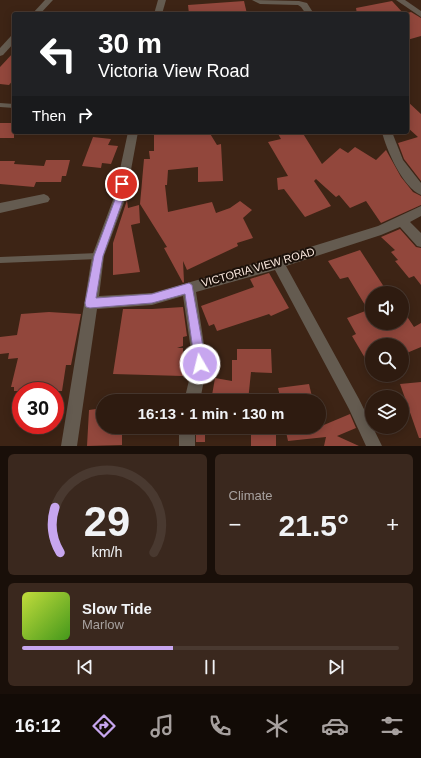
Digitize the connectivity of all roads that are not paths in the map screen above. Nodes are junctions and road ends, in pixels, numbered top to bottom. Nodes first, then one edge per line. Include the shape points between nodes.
1 (49, 0) edge
2 (162, 0) edge
3 (256, 0) edge
4 (400, 0) edge
5 (38, 12) edge
6 (159, 12) edge
7 (309, 12) edge
8 (421, 15) edge
9 (12, 40) edge
10 (0, 52) edge
11 (0, 105) edge
12 (12, 106) edge
13 (133, 134) edge
14 (388, 134) edge
15 (421, 190) edge
16 (44, 199) dead end
17 (0, 208) edge
18 (421, 211) edge
19 (402, 221) junction
20 (421, 242) edge
21 (98, 256) junction
22 (0, 260) edge
23 (278, 262) junction
24 (189, 288) junction
25 (90, 303) junction
26 (194, 394) edge
27 (187, 434) edge
28 (69, 446) edge
29 (187, 446) edge
30 (374, 446) edge

1 - 5 street
2 - 6 street
3 - 7 street via 299,3
4 - 8 street
9 - 10 street
11 - 12 lane
13 - 21 street via 120,197
14 - 15 street via 394,153 407,175
16 - 17 street
18 - 19 street, VICTORIA VIEW ROAD
19 - 20 street
19 - 23 street, VICTORIA VIEW ROAD
21 - 22 lane
21 - 25 street
23 - 24 street, VICTORIA VIEW ROAD
23 - 30 street
24 - 25 street, VICTORIA VIEW ROAD via 152,299
24 - 26 street via 200,364
25 - 28 street
27 - 29 street

